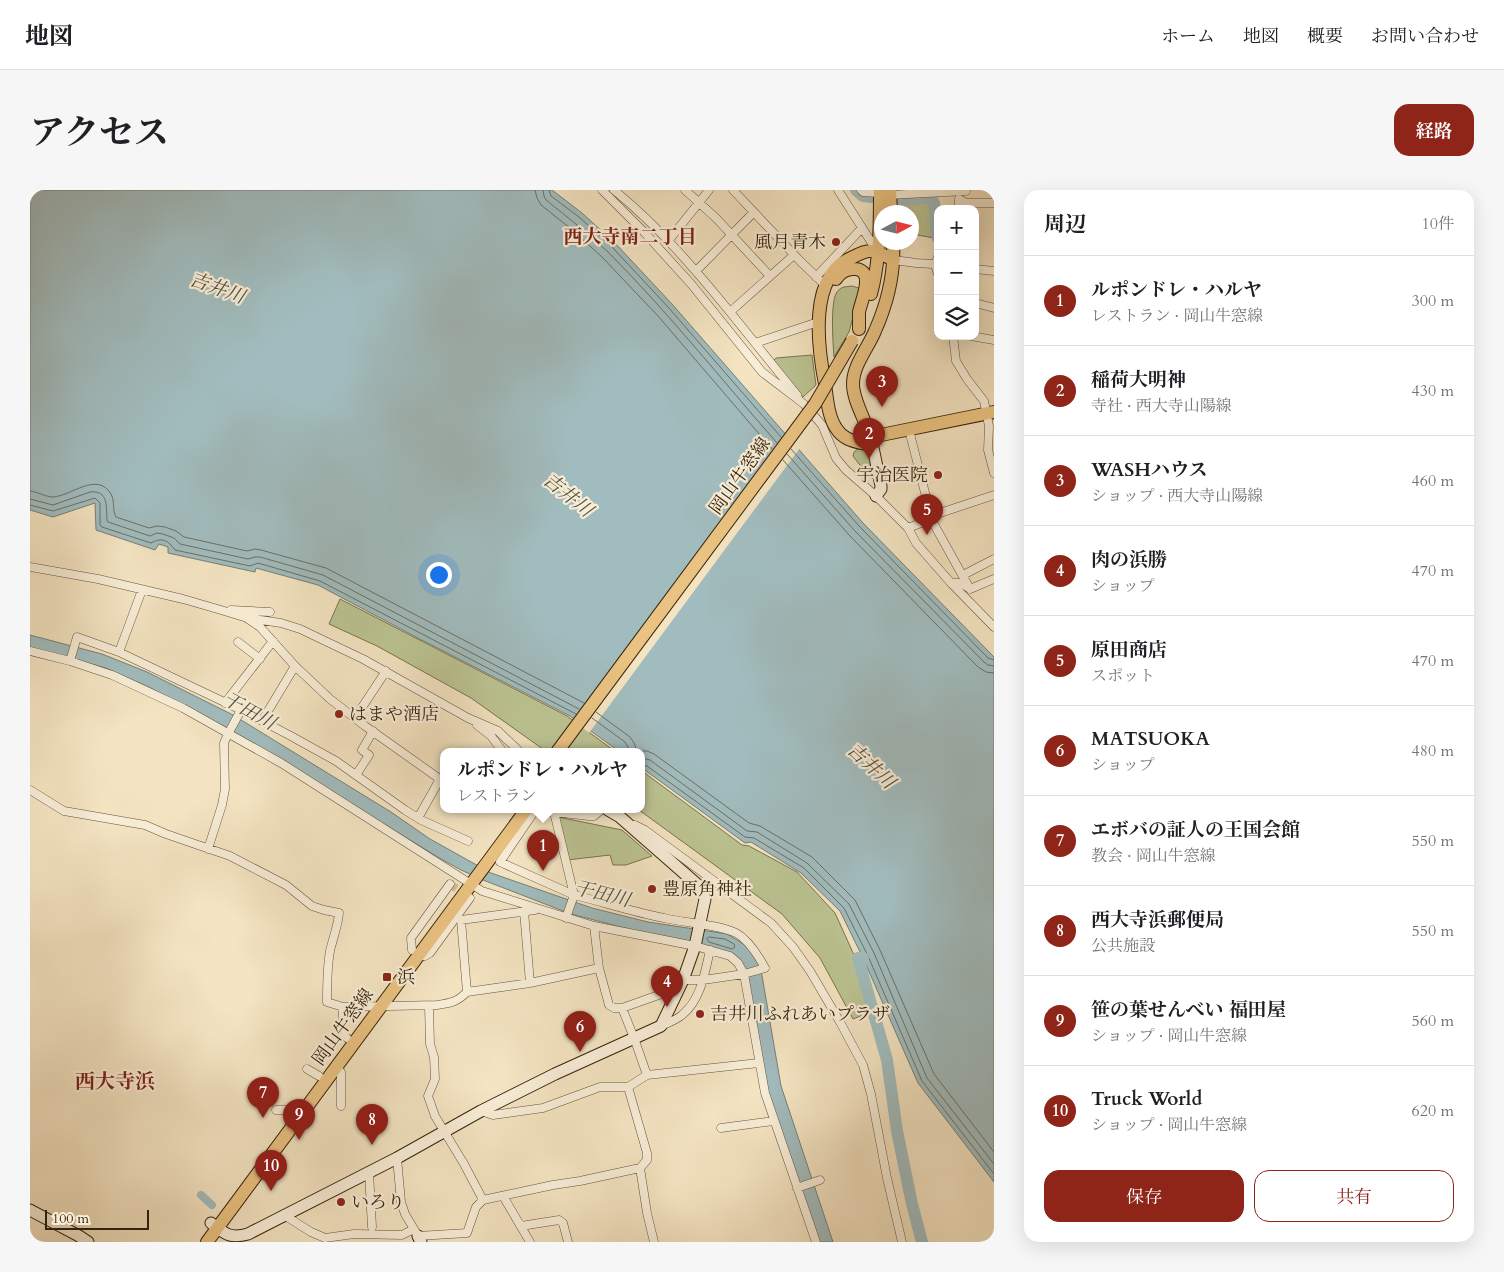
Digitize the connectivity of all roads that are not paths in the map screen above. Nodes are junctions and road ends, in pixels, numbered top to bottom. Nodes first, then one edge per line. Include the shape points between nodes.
1 (602, 190) edge
2 (614, 190) edge
3 (685, 190) edge
4 (709, 190) edge
5 (734, 190) edge
6 (838, 190) edge
7 (861, 190) edge
8 (966, 191) edge
9 (885, 192) edge
10 (926, 192) edge
11 (959, 199) junction
12 (700, 202) junction
13 (994, 203) edge
14 (886, 205) edge
15 (889, 205) edge
16 (955, 205) edge
17 (959, 205) edge
18 (754, 212) junction
19 (862, 228) junction
20 (732, 234) junction
21 (669, 240) junction
22 (886, 250) edge
23 (889, 250) edge
24 (794, 255) junction
25 (886, 257) junction
26 (934, 263) edge
27 (979, 269) edge
28 (994, 270) edge
29 (696, 271) junction
30 (770, 276) junction
31 (820, 281) junction
32 (979, 304) edge
33 (994, 308) edge
34 (730, 312) junction
35 (819, 323) junction
36 (859, 329) junction
37 (979, 338) edge
38 (953, 340) edge
39 (994, 340) edge
40 (755, 343) junction
41 (855, 343) junction
42 (804, 404) junction
43 (990, 412) edge
44 (909, 430) junction
45 (871, 438) junction
46 (994, 473) edge
47 (994, 495) edge
48 (876, 496) junction
49 (931, 517) junction
50 (908, 528) junction
51 (994, 559) edge
52 (30, 567) edge
53 (963, 575) junction
54 (994, 579) edge
55 (951, 583) junction
56 (970, 588) junction
57 (142, 590) junction
58 (221, 610) junction
59 (270, 612) dead end
60 (247, 618) junction
61 (994, 626) edge
62 (273, 641) junction
63 (238, 642) dead end
64 (30, 652) edge
65 (119, 652) junction
66 (260, 659) junction
67 (71, 660) junction
68 (295, 666) junction
69 (386, 671) junction
70 (225, 703) junction
71 (240, 712) junction
72 (355, 718) junction
73 (468, 718) junction
74 (262, 721) junction
75 (373, 731) junction
76 (229, 732) junction
77 (500, 748) edge
78 (516, 748) edge
79 (560, 748) edge
80 (570, 748) edge
81 (356, 775) junction
82 (440, 779) edge
83 (440, 783) edge
84 (30, 790) edge
85 (513, 813) edge
86 (526, 813) edge
87 (527, 813) edge
88 (552, 813) edge
89 (567, 813) edge
90 (598, 813) edge
91 (613, 813) edge
92 (620, 817) junction
93 (418, 818) junction
94 (468, 841) dead end
95 (208, 849) junction
96 (468, 881) junction
97 (450, 884) dead end
98 (573, 896) junction
99 (470, 898) dead end
100 (537, 909) junction
101 (524, 912) junction
102 (566, 916) junction
103 (458, 920) junction
104 (594, 926) junction
105 (699, 927) junction
106 (695, 944) junction
107 (710, 950) junction
108 (415, 953) junction
109 (598, 968) junction
110 (746, 974) junction
111 (683, 980) junction
112 (703, 980) junction
113 (530, 983) junction
114 (467, 992) junction
115 (376, 1006) junction
116 (429, 1006) junction
117 (343, 1007) junction
118 (622, 1008) junction
119 (661, 1026) junction
120 (347, 1038) junction
121 (634, 1038) junction
122 (759, 1063) junction
123 (336, 1067) junction
124 (307, 1069) dead end
125 (647, 1075) junction
126 (319, 1076) junction
127 (628, 1087) junction
128 (341, 1106) dead end
129 (276, 1110) dead end
130 (481, 1111) junction
131 (292, 1113) junction
132 (774, 1121) junction
133 (721, 1128) dead end
134 (444, 1132) junction
135 (397, 1158) junction
136 (640, 1168) junction
137 (368, 1172) junction
138 (818, 1180) dead end
139 (799, 1187) junction
140 (503, 1196) junction
141 (483, 1200) junction
142 (30, 1210) edge
143 (284, 1215) junction
144 (214, 1225) junction
145 (521, 1226) junction
146 (372, 1227) dead end
147 (418, 1236) edge
148 (88, 1242) edge
149 (197, 1242) edge
150 (207, 1242) edge
151 (530, 1242) edge
152 (568, 1242) edge
153 (654, 1242) edge
154 (816, 1242) edge
155 (902, 1242) edge

1 - 42 street via 692,285 762,372
2 - 21 street
3 - 12 street
4 - 12 street
5 - 18 street
6 - 19 street
7 - 9 street
8 - 10 street
8 - 11 street
9 - 10 street
9 - 14 main road
9 - 15 main road
9 - 25 main road, 岡山牛窓線 via 880,233
11 - 13 street via 966,203
11 - 16 street
11 - 17 street
12 - 20 street
12 - 21 street
18 - 20 street
18 - 24 street
19 - 25 street
19 - 31 street
20 - 29 street
20 - 30 street
21 - 29 street
22 - 25 main road, 岡山牛窓線
23 - 25 main road
24 - 30 street
24 - 31 street
25 - 26 street
25 - 31 main road via 873,251 865,252 847,259
25 - 36 main road, 岡山牛窓線
25 - 41 main road, 岡山牛窓線 via 874,311 866,332
25 - 45 main road via 889,292 856,369 852,386
27 - 28 street
29 - 34 street
30 - 34 street
31 - 35 main road
32 - 33 street
34 - 40 street
35 - 40 street
35 - 45 main road via 831,419 847,439 862,443
36 - 41 main road, 岡山牛窓線
36 - 45 main road via 866,279 856,268 839,274 827,299 829,376 842,424 848,431
37 - 39 street
38 - 43 street via 956,361
40 - 42 street
41 - 79 main road, 岡山牛窓線, bridge via 815,404
41 - 80 main road, 岡山牛窓線 via 811,421
42 - 48 street via 822,425 836,458
43 - 44 main road
43 - 46 street via 988,450
44 - 45 main road
44 - 49 street
45 - 48 street via 881,482
47 - 49 street
48 - 50 street
49 - 50 street
49 - 53 street
50 - 55 street via 916,543
51 - 53 street
52 - 57 street
53 - 56 street
54 - 56 street
55 - 56 street via 961,583
55 - 61 street
57 - 58 street
57 - 65 street
58 - 59 street
58 - 60 street
60 - 62 street
60 - 69 street via 300,629
62 - 66 street
62 - 68 street
63 - 66 street
64 - 67 street
65 - 67 street via 77,636
65 - 70 street
66 - 70 street
67 - 76 street via 138,686
68 - 72 street
68 - 74 street
69 - 72 street
69 - 73 street
70 - 71 street
71 - 74 street
71 - 76 street
72 - 75 street
73 - 77 street via 491,736
73 - 78 street via 498,732
74 - 81 street
75 - 81 street via 362,750 369,756
75 - 82 street
76 - 95 street via 224,743 225,789
76 - 96 street
81 - 93 street
83 - 93 street
84 - 95 street via 64,811 145,825
85 - 96 main road, 岡山牛窓線
86 - 96 main road, 岡山牛窓線
87 - 98 street via 500,862
88 - 98 street
89 - 90 street via 594,816
91 - 92 street
92 - 105 street via 703,890 705,899
92 - 155 street via 645,830 771,923 794,947 810,971 863,1065
93 - 94 street
95 - 117 street via 230,856 286,885 312,906 339,913 328,964 327,1002
96 - 100 street via 498,897
96 - 108 main road, 岡山牛窓線
97 - 108 street via 411,938
98 - 102 street
98 - 105 street
99 - 103 street
100 - 101 street
100 - 102 street
101 - 103 street
101 - 113 street
102 - 104 street
103 - 108 street via 430,953 425,956
103 - 114 street
104 - 106 street
104 - 109 street
105 - 106 street
105 - 110 street via 727,929 753,949 765,968
106 - 107 street
106 - 111 street
107 - 110 street via 730,956
107 - 112 street
108 - 115 main road, 岡山牛窓線
109 - 113 street
109 - 118 street via 609,1005
110 - 112 street
110 - 122 street
111 - 112 street
111 - 118 street via 670,991
111 - 119 street
112 - 119 street via 683,1014
113 - 114 street
114 - 116 street via 452,1003
115 - 116 street
115 - 117 street
115 - 120 main road, 岡山牛窓線
115 - 123 main road, 岡山牛窓線
116 - 134 street via 435,1079 428,1096
117 - 120 street via 342,1033
118 - 121 street
119 - 121 street
120 - 126 main road, 岡山牛窓線
121 - 125 street
121 - 130 street
122 - 125 street
122 - 132 street
123 - 128 street via 341,1072
123 - 144 main road, 岡山牛窓線
124 - 126 street
125 - 127 street
126 - 131 main road, 岡山牛窓線
127 - 130 street via 600,1087 542,1108 493,1115
127 - 136 street via 647,1153
129 - 131 street
130 - 134 street
131 - 144 main road, 岡山牛窓線
132 - 133 street
132 - 139 street
134 - 135 street
134 - 141 street
135 - 137 street
135 - 147 street via 401,1202
136 - 140 street
136 - 153 street
137 - 143 street
137 - 146 street
138 - 139 street
139 - 154 street
140 - 141 street
140 - 145 street
141 - 147 street via 476,1207 467,1233
142 - 148 street
143 - 144 street via 238,1237 230,1236
143 - 147 street via 325,1238 354,1234
144 - 149 main road, 岡山牛窓線
144 - 150 main road, 岡山牛窓線
145 - 151 street
145 - 152 street via 559,1220

